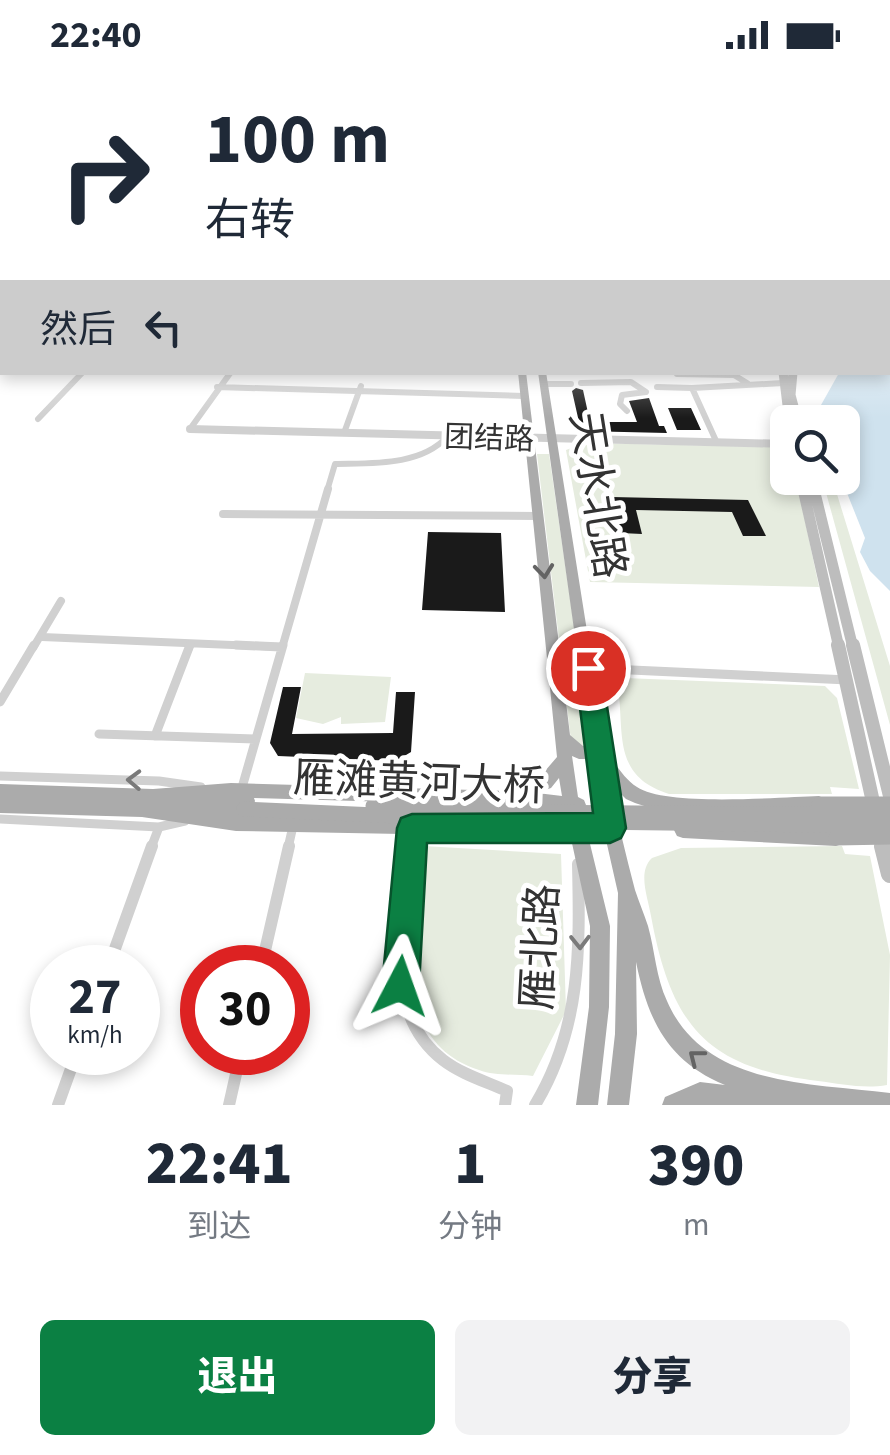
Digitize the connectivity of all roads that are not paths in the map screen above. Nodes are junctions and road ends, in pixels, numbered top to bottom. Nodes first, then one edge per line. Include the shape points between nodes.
1 (79, 375) edge
2 (227, 375) edge
3 (522, 375) edge
4 (697, 375) edge
5 (734, 375) edge
6 (793, 375) edge
7 (543, 378) edge
8 (783, 378) edge
9 (747, 383) junction
10 (571, 384) dead end
11 (581, 384) dead end
12 (217, 386) junction
13 (702, 386) junction
14 (658, 387) dead end
15 (361, 388) junction
16 (692, 388) junction
17 (524, 396) junction
18 (787, 405) edge
19 (794, 405) edge
20 (627, 411) dead end
21 (38, 419) dead end
22 (190, 430) joint
23 (344, 433) junction
24 (448, 437) junction
25 (553, 440) junction
26 (717, 442) junction
27 (770, 443) edge
28 (530, 447) junction
29 (556, 455) junction
30 (805, 495) edge
31 (815, 495) edge
32 (223, 514) dead end
33 (320, 516) junction
34 (538, 516) junction
35 (62, 601) dead end
36 (42, 636) junction
37 (190, 644) junction
38 (281, 647) junction
39 (588, 668) junction
40 (854, 680) junction
41 (0, 702) edge
42 (98, 734) dead end
43 (154, 736) junction
44 (562, 736) junction
45 (255, 739) junction
46 (599, 749) junction
47 (564, 759) junction
48 (0, 776) edge
49 (0, 792) edge
50 (890, 796) edge
51 (241, 798) junction
52 (496, 798) junction
53 (146, 803) junction
54 (572, 804) junction
55 (890, 804) edge
56 (0, 805) edge
57 (692, 806) junction
58 (890, 815) edge
59 (193, 818) junction
60 (608, 818) junction
61 (0, 820) edge
62 (294, 825) junction
63 (890, 826) edge
64 (159, 827) junction
65 (412, 828) junction
66 (579, 836) junction
67 (890, 838) edge
68 (890, 874) edge
69 (627, 893) junction
70 (116, 945) edge
71 (265, 945) edge
72 (69, 1075) edge
73 (236, 1075) edge
74 (890, 1104) edge
75 (58, 1105) edge
76 (229, 1105) edge
77 (505, 1105) edge
78 (535, 1105) edge
79 (587, 1105) edge
80 (618, 1105) edge
81 (674, 1105) edge
82 (792, 1105) edge

1 - 21 street
2 - 12 street
3 - 17 main road, 天水北路
4 - 13 street
5 - 9 street
6 - 19 main road
7 - 10 street
7 - 25 main road, 天水北路
8 - 9 street
8 - 18 main road
9 - 13 street
11 - 20 street via 631,382 646,392 622,396
12 - 15 street
12 - 22 street
13 - 16 street
14 - 16 street
15 - 17 street
15 - 23 street
16 - 26 street
17 - 28 main road, 天水北路
22 - 23 street, 团结路
23 - 24 street, 团结路
24 - 28 street, 团结路
24 - 33 street via 433,452 335,464
25 - 26 street, 团结路
25 - 28 street, 团结路
25 - 29 main road, 天水北路
26 - 27 street, 团结路
28 - 29 main road
28 - 34 main road, 天水北路
29 - 39 main road, 天水北路
30 - 40 main road
31 - 40 main road
32 - 33 street
33 - 34 street
33 - 38 street
34 -> 44 main road, 天水北路
35 - 36 street
36 - 37 street
36 - 41 street
37 - 38 street
37 - 43 street
38 - 45 street
39 - 40 street
39 - 46 main road, 天水北路
40 - 50 main road
40 - 68 main road
42 - 43 street
43 - 45 street
44 - 46 main road via 579,752
44 - 47 main road, 天水北路
45 - 51 street
46 - 57 main road via 638,800
46 - 60 main road, 天水北路
47 - 52 main road via 545,783
47 - 54 main road, 天水北路
51 -> 48 street via 159,781
49 - 53 main road
51 - 52 main road
51 - 53 main road
51 - 58 main road, 雁滩黄河大桥, bridge via 517,812
51 - 63 main road, 雁滩黄河大桥, bridge via 509,822
52 - 54 main road
53 - 56 main road
53 - 59 main road
54 - 60 main road
54 - 66 main road, 天水北路
55 - 57 main road, bridge
57 - 60 main road
59 - 62 main road
59 - 64 street
60 - 66 main road
60 - 67 main road, bridge
60 - 69 main road, 天水北路
61 - 64 street
62 - 65 main road
62 - 71 street
64 - 70 street
65 - 66 main road
65 - 77 street via 400,986 406,1012 445,1062 507,1091
66 -> 78 street, 雁北路 via 576,1014 552,1081
66 - 79 main road, 天水北路 via 600,926
74 -> 69 main road via 744,1082 701,1062 674,1036 658,1006 644,936
69 - 80 main road, 天水北路
72 - 75 street
73 - 76 street
81 - 82 main road via 700,1093

